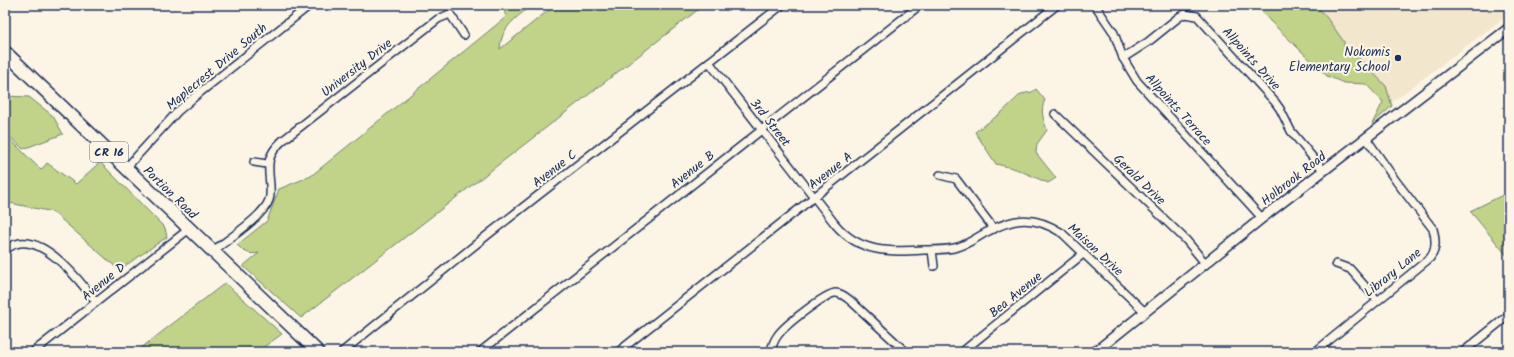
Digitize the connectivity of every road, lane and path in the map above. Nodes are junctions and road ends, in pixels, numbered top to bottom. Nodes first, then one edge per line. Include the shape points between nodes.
1 (310, 5) edge
2 (782, 5) edge
3 (920, 5) edge
4 (1056, 5) edge
5 (1095, 5) edge
6 (1509, 28) edge
7 (464, 35) dead end
8 (5, 52) edge
9 (1123, 58) junction
10 (709, 62) junction
11 (1055, 114) dead end
12 (761, 130) junction
13 (1366, 138) junction
14 (254, 162) dead end
15 (267, 164) junction
16 (126, 168) junction
17 (1323, 170) junction
18 (940, 175) dead end
19 (815, 197) junction
20 (1262, 218) junction
21 (189, 229) junction
22 (994, 229) junction
23 (5, 250) edge
24 (932, 250) junction
25 (213, 251) junction
26 (1083, 254) junction
27 (1205, 263) junction
28 (1336, 264) dead end
29 (934, 266) dead end
30 (1377, 300) junction
31 (96, 302) junction
32 (1145, 312) junction
33 (1509, 315) edge
34 (33, 352) edge
35 (318, 352) edge
36 (342, 352) edge
37 (480, 352) edge
38 (618, 352) edge
39 (771, 352) edge
40 (906, 352) edge
41 (962, 352) edge
42 (1095, 352) edge
43 (1316, 352) edge
44 (1463, 352) edge

1 - 16 street, Maplecrest Drive South via 178,111
2 - 10 street, Avenue C
3 - 12 street, Avenue B
4 - 19 street, Avenue A
5 - 9 street, Allpoints Terrace via 1114,33
6 - 13 street, Holbrook Road
7 - 15 street, University Drive via 450,14 438,19 282,141 271,154
8 - 16 main road, Portion Road / CR 16
9 - 17 street, Allpoints Drive via 1179,17 1185,14 1197,16 1270,95 1291,131
9 - 20 street, Allpoints Terrace via 1145,90
10 - 12 street, 3rd Street
10 - 36 street, Avenue C
11 - 27 street, Gerald Drive via 1186,240
12 - 19 street, 3rd Street
12 - 37 street, Avenue B
13 - 17 street, Holbrook Road
13 - 30 street, Library Lane via 1429,224 1435,236 1434,253 1430,258
14 - 15 street
15 - 25 street via 270,192 265,208
16 - 21 main road, Portion Road / CR 16
17 - 20 street, Holbrook Road
18 - 22 street via 956,179
19 - 24 street, Maison Drive via 841,231 867,247 891,252
19 - 38 street, Avenue A
20 - 27 street, Holbrook Road
21 - 25 main road, Portion Road / CR 16
21 - 31 street, Avenue D
22 - 24 street, Maison Drive via 957,247
22 - 26 street, Maison Drive via 1018,221 1043,222 1062,233
23 - 31 street via 23,243 41,247 80,282
24 - 29 street
25 - 35 main road, Portion Road / CR 16
26 - 32 street, Maison Drive
26 - 41 street, Bea Avenue
27 - 32 street, Holbrook Road
28 - 30 street via 1350,269
30 - 43 street, Library Lane
31 - 34 street, Avenue D
32 - 42 street, Holbrook Road
33 - 44 street
39 - 40 street via 774,341 782,330 826,296 836,293 852,302

